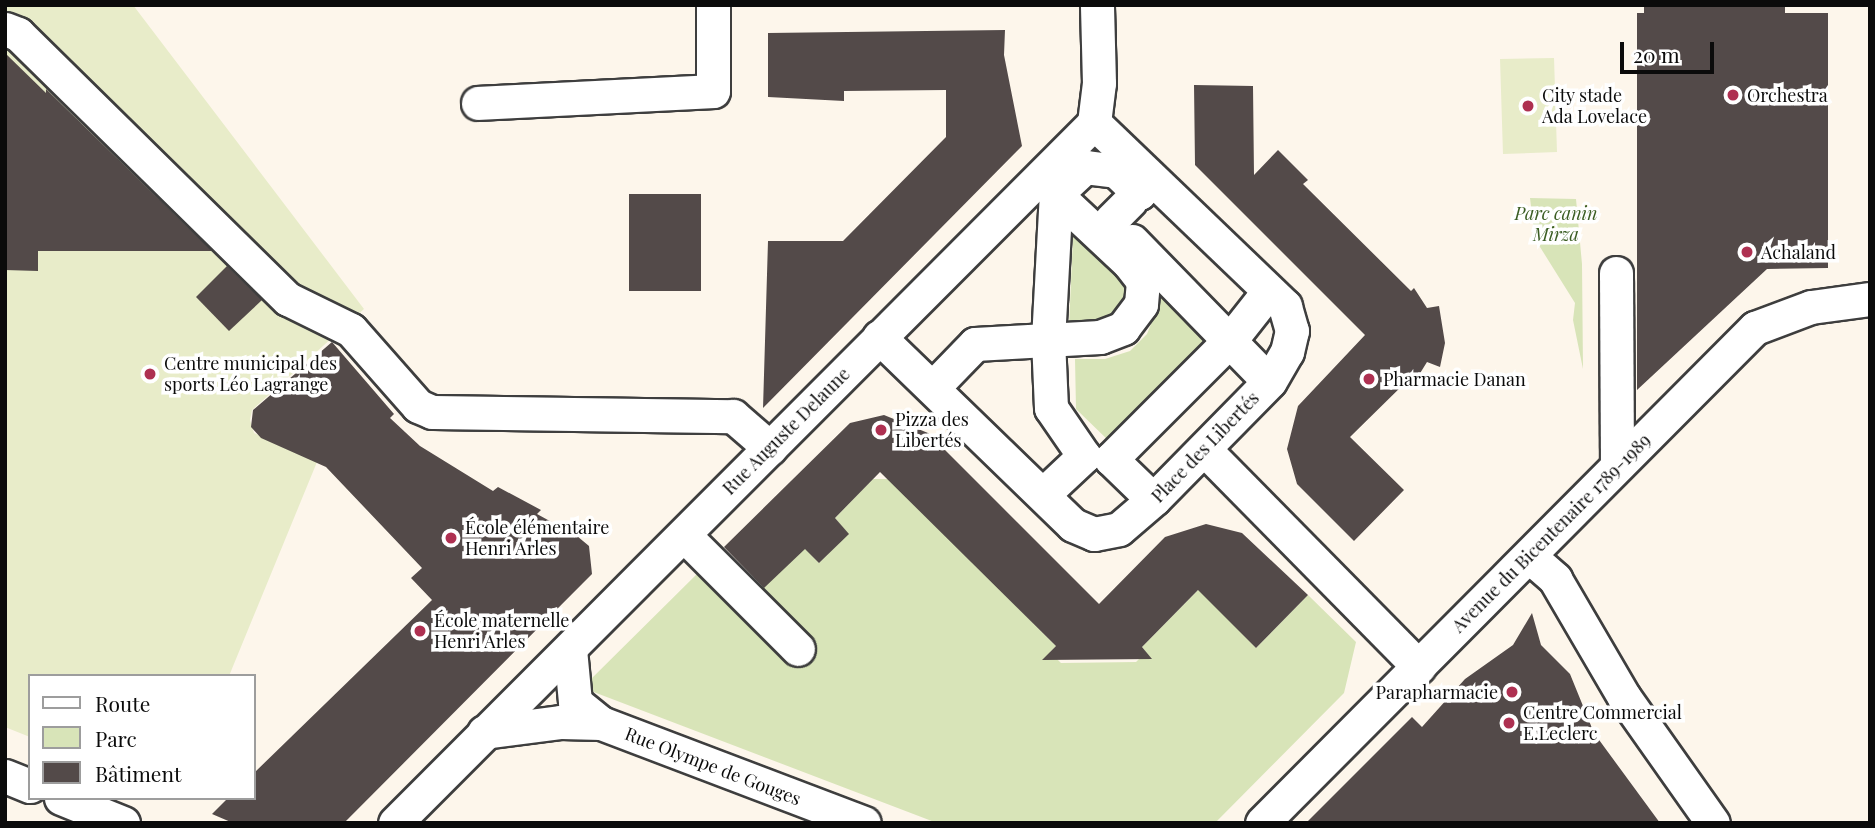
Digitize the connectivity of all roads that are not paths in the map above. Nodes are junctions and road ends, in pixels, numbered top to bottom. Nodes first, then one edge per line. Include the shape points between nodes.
1 (713, 5) edge
2 (1097, 5) edge
3 (5, 29) edge
4 (478, 103) dead end
5 (1094, 123) junction
6 (1060, 188) junction
7 (1129, 202) junction
8 (1616, 273) dead end
9 (1870, 299) edge
10 (1261, 301) dead end
11 (879, 337) junction
12 (1231, 339) junction
13 (1048, 340) junction
14 (1261, 373) dead end
15 (943, 377) dead end
16 (770, 448) junction
17 (1204, 449) junction
18 (1097, 458) junction
19 (1617, 465) junction
20 (1052, 486) dead end
21 (1144, 491) dead end
22 (684, 535) junction
23 (1529, 556) junction
24 (570, 649) junction
25 (798, 649) dead end
26 (1419, 667) junction
27 (601, 723) junction
28 (484, 732) junction
29 (5, 776) edge
30 (28, 785) edge
31 (66, 800) edge
32 (122, 823) edge
33 (395, 823) edge
34 (864, 823) edge
35 (1262, 823) edge
36 (1713, 823) edge

1 - 4 street via 713,91
2 - 5 street via 1099,83
3 - 16 street via 18,34 288,299 351,330 418,406 432,412 733,416
5 - 11 street, Rue Auguste Delaune
5 - 17 street, Place des Libertés via 1285,306 1292,331 1287,352 1270,381
6 - 7 street
6 - 7 street via 1085,167 1116,171 1139,193
6 - 13 street
6 - 13 street via 1143,281 1141,304 1123,328 1100,337
7 - 12 street
8 - 19 street
9 - 19 street, Avenue du Bicentenaire 1789-1989 via 1811,307 1755,328
10 - 12 street
11 - 16 street, Rue Auguste Delaune
11 - 17 street, Place des Libertés via 1073,525 1094,534 1119,529 1134,519
12 - 14 street
12 - 18 street
13 - 15 street via 975,344
13 - 18 street via 1051,408
16 - 22 street, Rue Auguste Delaune
17 - 26 street
18 - 20 street
18 - 21 street
19 - 23 street, Avenue du Bicentenaire 1789-1989
22 - 24 street, Rue Auguste Delaune
22 - 25 street
23 - 26 street, Avenue du Bicentenaire 1789-1989
23 - 36 street via 1555,579 1624,697
24 - 27 street, Rue Olympe de Gouges via 575,702
24 - 28 street, Rue Auguste Delaune
26 - 35 street, Avenue du Bicentenaire 1789-1989
27 - 28 street, Rue Olympe de Gouges via 561,722
27 - 34 street, Rue Olympe de Gouges
28 - 33 street, Rue Auguste Delaune
29 - 30 street
31 - 32 street

